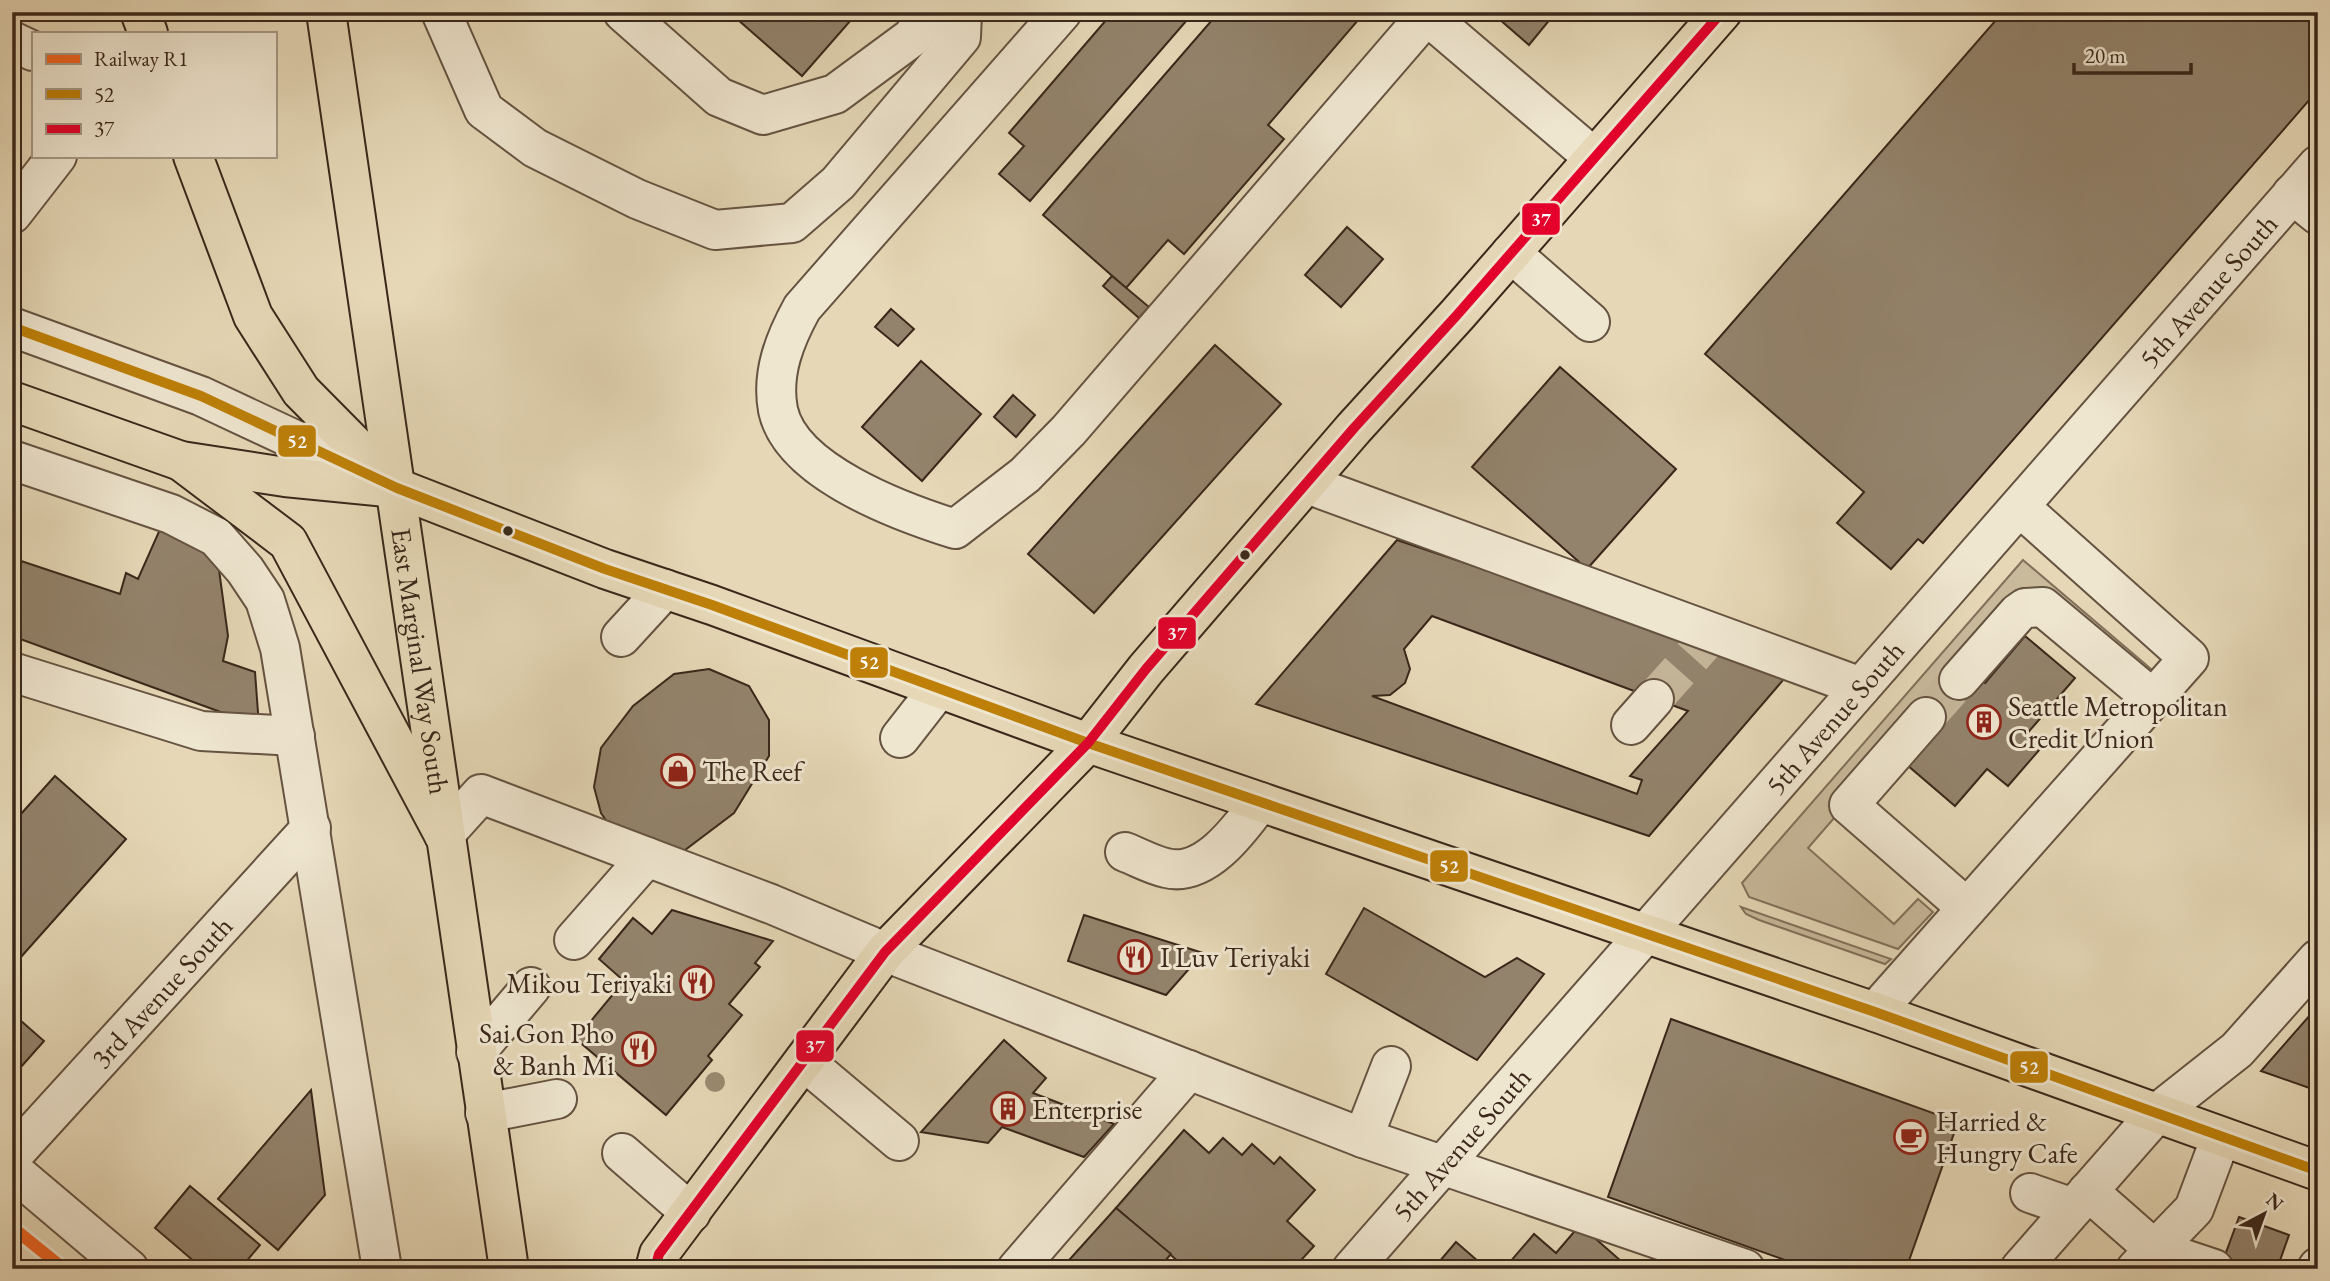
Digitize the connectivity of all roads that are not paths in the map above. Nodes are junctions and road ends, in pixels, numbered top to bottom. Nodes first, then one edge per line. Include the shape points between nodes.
1 (140, 12) edge
2 (326, 12) edge
3 (441, 12) edge
4 (623, 12) edge
5 (933, 12) edge
6 (962, 12) edge
7 (1062, 12) edge
8 (1722, 12) edge
9 (1424, 14) edge
10 (148, 32) edge
11 (12, 41) edge
12 (32, 51) edge
13 (1593, 157) junction
14 (55, 158) edge
15 (194, 158) edge
16 (2318, 164) edge
17 (2305, 205) edge
18 (12, 215) edge
19 (1511, 253) junction
20 (1590, 322) dead end
21 (12, 327) edge
22 (12, 401) edge
23 (13, 461) edge
24 (181, 461) junction
25 (1307, 484) junction
26 (397, 488) junction
27 (2020, 507) junction
28 (664, 589) junction
29 (621, 637) dead end
30 (12, 671) edge
31 (1959, 680) tunnel mouth
32 (1861, 687) junction
33 (939, 688) junction
34 (2153, 699) junction
35 (1926, 717) tunnel mouth
36 (295, 736) junction
37 (900, 738) dead end
38 (1088, 743) junction
39 (1260, 802) junction
40 (311, 828) junction
41 (444, 835) junction
42 (1125, 852) dead end
43 (647, 857) junction
44 (1967, 908) junction
45 (1643, 934) junction
46 (574, 940) dead end
47 (884, 952) junction
48 (2318, 959) edge
49 (531, 987) dead end
50 (1875, 1012) junction
51 (476, 1052) junction
52 (803, 1061) junction
53 (1391, 1066) dead end
54 (1189, 1070) junction
55 (557, 1099) dead end
56 (485, 1113) junction
57 (2156, 1114) junction
58 (2221, 1137) junction
59 (1363, 1138) junction
60 (899, 1141) dead end
61 (622, 1153) dead end
62 (12, 1156) edge
63 (1440, 1167) junction
64 (12, 1170) edge
65 (2318, 1171) edge
66 (2030, 1193) dead end
67 (2081, 1200) junction
68 (691, 1213) junction
69 (2145, 1259) edge
70 (664, 1264) edge
71 (129, 1269) edge
72 (382, 1269) edge
73 (509, 1269) edge
74 (625, 1269) edge
75 (1017, 1269) edge
76 (1352, 1269) edge
77 (1745, 1269) edge
78 (2020, 1269) edge
79 (2214, 1269) edge

1 - 10 main road
2 - 26 main road, East Marginal Way South
3 - 6 street via 484,110 536,148 637,199 715,230 792,223 838,183 961,37
4 - 5 street via 719,97 763,115 835,94 911,37
7 - 9 street via 802,307 783,343 778,411 794,443 832,474 901,511 955,529 1024,475 1069,430
8 - 13 main road
9 - 13 street
11 - 12 street
13 - 19 main road
14 - 18 street
15 - 26 main road via 253,316 301,390
16 - 17 street, 5th Avenue South
17 - 27 street, 5th Avenue South
19 - 20 street
19 - 25 main road
21 - 26 street via 201,396
22 - 24 main road
23 - 36 street via 171,514 216,537 265,600 280,648
24 - 26 main road
24 - 41 main road via 288,542
25 - 32 street via 1708,638
25 - 38 main road
26 - 28 main road
26 - 41 main road, East Marginal Way South
27 - 32 street, 5th Avenue South
27 - 34 street via 2189,658
28 - 29 street
28 - 33 main road
30 - 36 street via 201,731
31 - 34 street via 2018,612 2043,607
32 - 45 street, 5th Avenue South
33 - 37 street
33 - 38 main road
34 - 44 street
35 - 44 street via 1849,805
36 - 40 street
38 - 39 main road
38 - 47 main road
39 - 42 street via 1225,846 1185,870 1166,868
39 - 45 main road
40 - 62 street, 3rd Avenue South
40 - 72 street
41 - 43 street via 481,794
41 - 51 main road, East Marginal Way South
43 - 46 street
43 - 47 street
44 - 50 street
45 - 50 main road
45 - 63 street, 5th Avenue South
47 - 52 main road
47 - 54 street
48 - 57 street via 2238,1050
49 - 51 street
50 - 57 main road
51 - 56 main road, East Marginal Way South
52 - 60 street
52 - 68 main road
53 - 59 street
54 - 59 street
54 - 75 street
55 - 56 street
56 - 73 main road, East Marginal Way South
57 - 58 main road
57 - 67 street
58 - 65 main road
58 - 69 street via 2194,1209
59 - 63 street
61 - 68 street
63 - 76 street, 5th Avenue South
63 - 77 street
64 - 71 street
66 - 67 street
67 - 69 street
67 - 78 street
68 - 70 main road
69 - 79 street
70 - 74 main road

